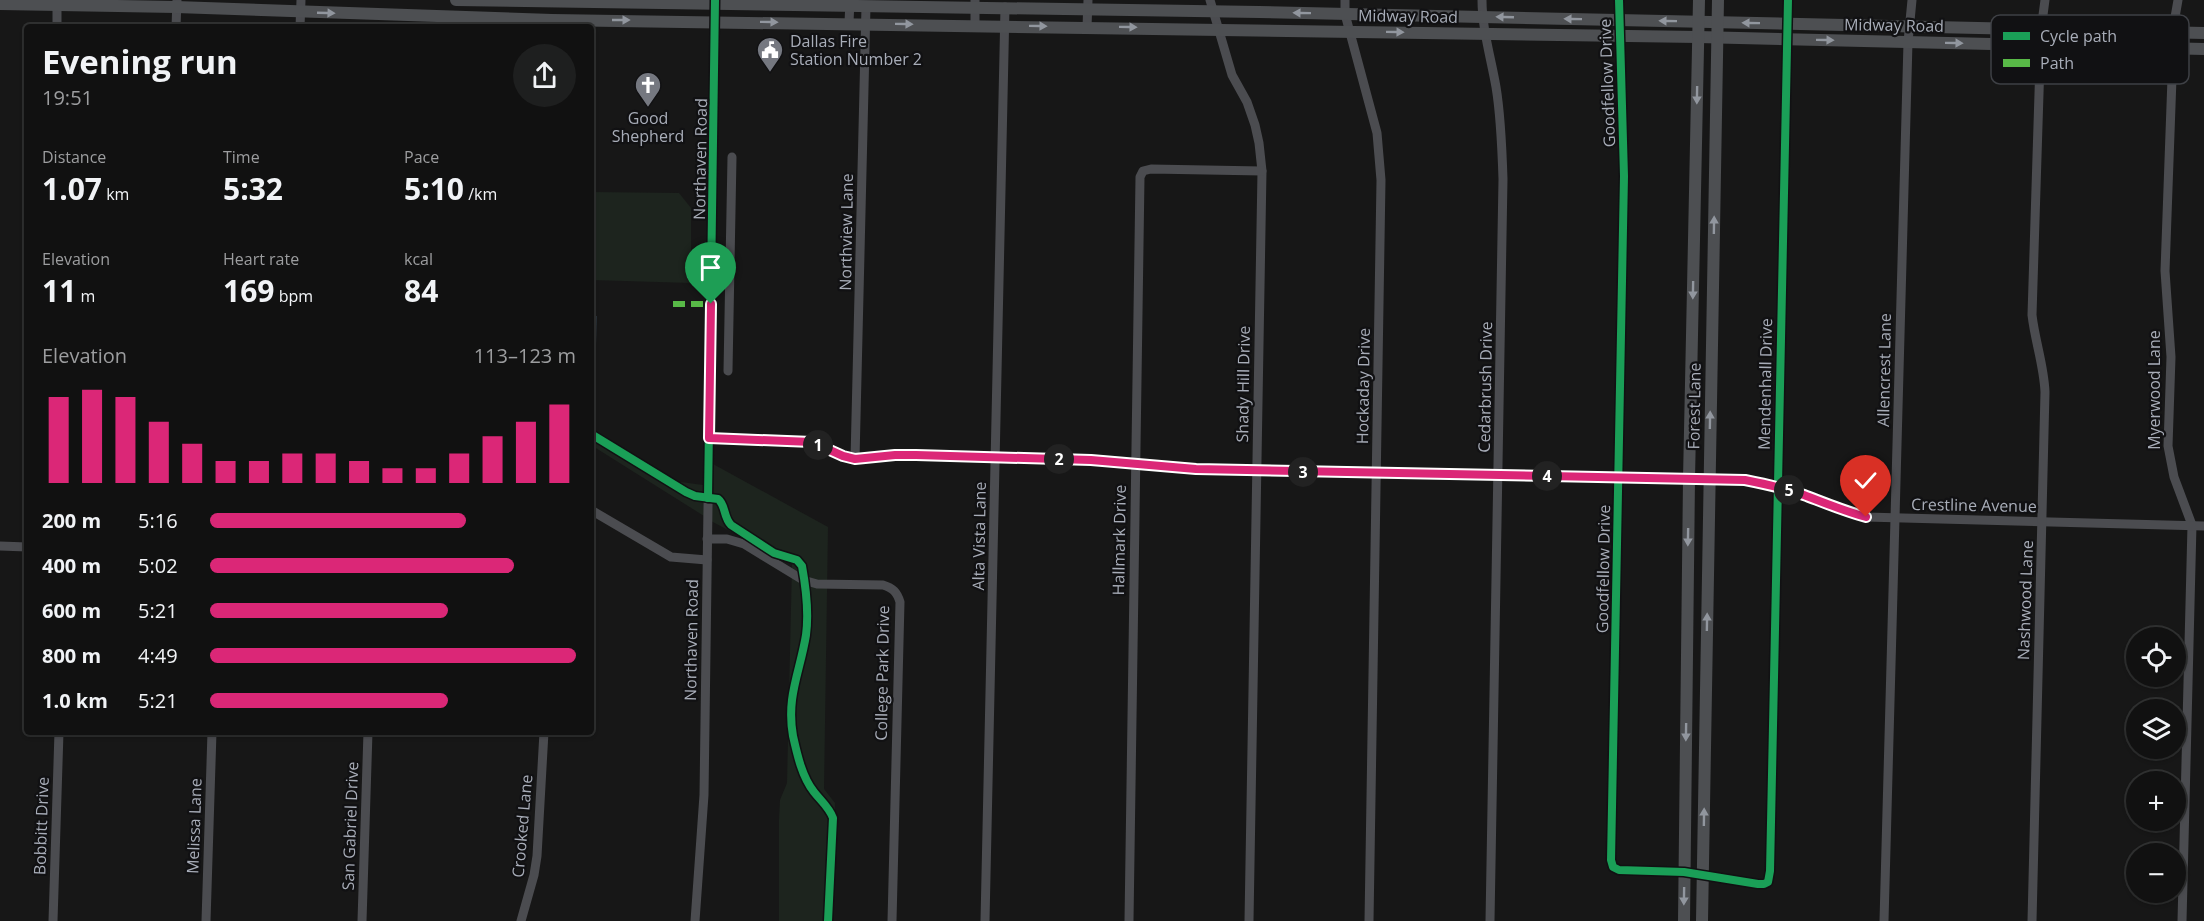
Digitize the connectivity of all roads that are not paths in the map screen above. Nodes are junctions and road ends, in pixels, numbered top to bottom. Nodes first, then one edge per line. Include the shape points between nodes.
1 (456, 0) edge
2 (1345, 0) edge
3 (1482, 0) edge
4 (1618, 0) edge
5 (1699, 0) edge
6 (1718, 0) edge
7 (1788, 0) edge
8 (1912, 0) edge
9 (2045, 0) edge
10 (2178, 0) edge
11 (57, 2) edge
12 (715, 2) edge
13 (177, 3) edge
14 (850, 3) edge
15 (0, 4) edge
16 (975, 4) edge
17 (1088, 4) edge
18 (300, 6) edge
19 (866, 6) junction
20 (1212, 6) edge
21 (1005, 8) junction
22 (1345, 14) junction
23 (2043, 15) edge
24 (2176, 15) edge
25 (1482, 17) junction
26 (1618, 20) junction
27 (715, 21) junction
28 (1698, 22) junction
29 (1717, 22) junction
30 (849, 23) junction
31 (866, 23) junction
32 (57, 24) edge
33 (176, 24) edge
34 (300, 24) edge
35 (1786, 24) junction
36 (975, 25) junction
37 (1005, 26) junction
38 (1908, 26) junction
39 (1087, 27) junction
40 (1991, 28) edge
41 (1220, 30) junction
42 (1350, 31) junction
43 (1486, 33) junction
44 (2189, 33) edge
45 (2204, 33) edge
46 (1619, 36) junction
47 (1698, 37) junction
48 (1718, 37) junction
49 (1785, 39) junction
50 (1908, 42) junction
51 (1991, 44) edge
52 (2189, 49) edge
53 (2204, 49) edge
54 (2039, 84) edge
55 (2172, 84) edge
56 (732, 157) dead end
57 (1262, 171) junction
58 (712, 200) junction
59 (731, 201) junction
60 (711, 339) junction
61 (728, 340) junction
62 (728, 371) dead end
63 (709, 438) junction
64 (996, 457) junction
65 (855, 459) junction
66 (1135, 465) junction
67 (1256, 471) junction
68 (1377, 472) junction
69 (1498, 475) junction
70 (1618, 478) junction
71 (1689, 479) junction
72 (1709, 479) junction
73 (1777, 486) junction
74 (594, 512) edge
75 (1895, 519) junction
76 (2043, 521) junction
77 (2192, 525) junction
78 (2204, 526) edge
79 (707, 539) junction
80 (0, 546) edge
81 (24, 547) edge
82 (707, 560) junction
83 (59, 735) edge
84 (212, 735) edge
85 (368, 735) edge
86 (544, 735) edge
87 (1684, 872) junction
88 (1702, 876) junction
89 (53, 921) edge
90 (206, 921) edge
91 (362, 921) edge
92 (521, 921) edge
93 (695, 921) edge
94 (892, 921) edge
95 (985, 921) edge
96 (1129, 921) edge
97 (1249, 921) edge
98 (1369, 921) edge
99 (1490, 921) edge
100 (1684, 921) edge
101 (1702, 921) edge
102 (1884, 921) edge
103 (2032, 921) edge
104 (2182, 921) edge

1 - 12 main road, Midway Road
2 - 22 street, Hockaday Drive
3 - 25 street, Cedarbrush Drive
4 - 26 street, Goodfellow Drive
5 - 28 main road, Forest Lane
6 - 29 main road, Forest Lane
7 - 35 street, Mendenhall Drive
8 - 38 street, Allencrest Lane
9 - 23 street, Nashwood Lane
10 - 24 street, Myerwood Lane
11 - 13 main road, Midway Road
11 - 15 main road, Midway Road
11 - 32 street
12 - 14 main road, Midway Road
12 - 27 street, Northaven Road
13 - 18 main road, Midway Road
13 - 33 street
14 - 19 main road, Midway Road
14 - 30 street
16 - 19 main road, Midway Road
16 - 21 main road, Midway Road
16 - 36 street
17 - 20 main road, Midway Road
17 - 21 main road, Midway Road
17 - 39 street
18 -> 27 main road, Midway Road via 552,20
18 - 34 street
19 - 31 street, Northview Lane
22 -> 20 main road, Midway Road
20 - 41 street, Shady Hill Drive
21 - 37 street, Alta Vista Lane
22 - 25 main road, Midway Road
22 - 42 street, Hockaday Drive
26 -> 25 main road, Midway Road
25 - 43 street, Cedarbrush Drive
28 -> 26 main road, Midway Road
26 - 46 street, Goodfellow Drive
27 -> 30 main road, Midway Road
27 - 58 street, Northaven Road
28 - 29 main road, Midway Road
28 - 47 main road, Forest Lane
35 -> 29 main road, Midway Road
29 - 48 main road, Forest Lane
30 - 31 main road, Midway Road
31 -> 36 main road, Midway Road
31 - 65 street, Northview Lane
35 - 38 main road, Midway Road
35 - 49 street, Mendenhall Drive
36 - 37 main road, Midway Road
37 -> 39 main road, Midway Road
37 - 64 street, Alta Vista Lane
38 - 40 main road, Midway Road
38 - 50 street, Allencrest Lane
39 -> 41 main road, Midway Road
41 - 42 main road, Midway Road
41 - 57 street, Shady Hill Drive via 1232,75 1255,125
42 -> 43 main road, Midway Road
42 - 68 street, Hockaday Drive via 1377,133 1381,180
43 - 46 main road, Midway Road
43 - 69 street, Cedarbrush Drive via 1502,132
44 - 45 main road, Midway Road
46 - 47 main road, Midway Road
46 - 70 street, Goodfellow Drive via 1624,176
47 - 48 main road, Midway Road
47 -> 71 main road, Forest Lane
48 - 49 main road, Midway Road
72 -> 48 main road, Forest Lane
49 -> 50 main road, Midway Road
49 - 73 street, Mendenhall Drive
50 -> 51 main road, Midway Road
50 - 75 street, Allencrest Lane
52 - 53 main road, Midway Road
54 - 76 street, Nashwood Lane via 2032,315 2045,379
55 - 77 street, Myerwood Lane via 2165,271 2171,346 2168,446 2174,477
56 - 59 street
57 - 66 street, Hallmark Drive via 1151,169 1143,171 1140,177
57 - 67 street, Shady Hill Drive
58 - 59 street
58 - 60 street, Northaven Road
59 - 61 street
60 - 61 street
60 - 63 street, Northaven Road
61 - 62 street
63 - 65 street, Crestline Avenue via 812,442
63 - 79 street, Northaven Road
64 - 65 street, Crestline Avenue via 895,455
64 - 66 street, Crestline Avenue
64 - 95 street, Alta Vista Lane
66 - 67 street, Crestline Avenue
66 - 96 street, Hallmark Drive
67 - 68 street, Crestline Avenue
67 - 97 street, Shady Hill Drive
68 - 69 street, Crestline Avenue
68 - 98 street, Hockaday Drive
69 - 70 street, Crestline Avenue
69 - 99 street, Cedarbrush Drive
70 - 71 street, Crestline Avenue
70 - 87 street, Goodfellow Drive via 1611,860 1619,870
71 - 72 street, Crestline Avenue
71 -> 87 main road, Forest Lane
72 - 73 street, Crestline Avenue
88 -> 72 main road, Forest Lane
73 - 75 street, Crestline Avenue via 1839,510
73 - 88 street, Mendenhall Drive via 1770,878 1758,884
74 - 82 street via 671,557
75 - 76 street, Crestline Avenue
75 - 102 street, Allencrest Lane
76 - 77 street, Crestline Avenue
76 - 103 street, Nashwood Lane
77 - 78 street, Crestline Avenue
77 - 104 street, Myerwood Lane
79 - 82 street, Northaven Road
79 - 94 street, College Park Drive via 744,544 803,580 817,584 883,585 898,594
80 - 81 street
82 - 93 street, Northaven Road via 704,795
83 - 89 street, Bobbitt Drive
84 - 90 street, Melissa Lane
85 - 91 street, San Gabriel Drive
86 - 92 street, Crooked Lane via 537,856
87 - 88 street, Goodfellow Drive
87 -> 100 main road, Forest Lane
88 - 101 main road, Forest Lane

